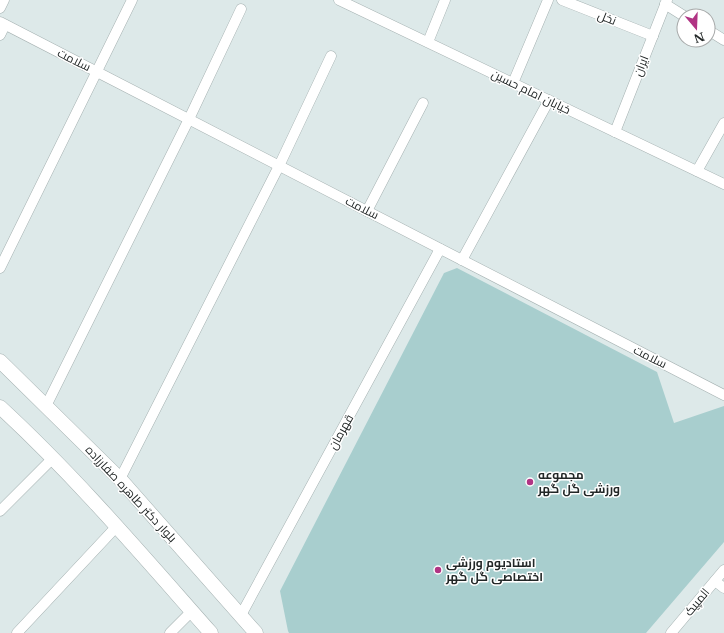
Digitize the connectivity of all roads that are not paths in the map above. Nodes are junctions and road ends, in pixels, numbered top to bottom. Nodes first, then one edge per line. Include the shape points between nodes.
1 (4, 0) edge
2 (132, 0) edge
3 (338, 0) edge
4 (445, 0) edge
5 (548, 0) edge
6 (562, 0) edge
7 (666, 2) edge
8 (0, 8) edge
9 (241, 9) dead end
10 (676, 10) edge
11 (3, 23) edge
12 (0, 36) edge
13 (653, 36) junction
14 (428, 42) junction
15 (332, 56) dead end
16 (97, 72) junction
17 (513, 83) junction
18 (549, 100) junction
19 (423, 103) dead end
20 (189, 119) junction
21 (724, 123) edge
22 (615, 132) junction
23 (279, 166) junction
24 (697, 171) junction
25 (724, 184) edge
26 (367, 211) junction
27 (440, 249) junction
28 (462, 260) junction
29 (0, 268) edge
30 (0, 361) edge
31 (724, 395) edge
32 (46, 406) junction
33 (0, 407) edge
34 (52, 458) junction
35 (120, 479) junction
36 (0, 511) edge
37 (117, 526) junction
38 (724, 570) edge
39 (715, 581) junction
40 (724, 588) edge
41 (192, 611) junction
42 (241, 615) junction
43 (17, 633) edge
44 (170, 633) edge
45 (211, 633) edge
46 (256, 633) edge
47 (671, 633) edge

1 - 8 street
2 - 16 street
3 - 14 street, خیابان امام حسین
4 - 14 street
5 - 17 street
6 - 13 street, نخل
7 - 10 street
7 - 13 street, ایران
9 - 20 street
11 - 12 street
11 - 16 street, سلامت
13 - 22 street, ایران
14 - 17 street, خیابان امام حسین
15 - 23 street
16 - 20 street, سلامت
16 - 29 street
17 - 18 street, خیابان امام حسین
18 - 22 street, خیابان امام حسین
18 - 28 street
19 - 26 street
20 - 23 street, سلامت
20 - 32 street
21 - 24 street
22 - 24 street, خیابان امام حسین
23 - 26 street, سلامت
23 - 35 street
24 - 25 street, خیابان امام حسین
26 - 27 street, سلامت
27 - 28 street, سلامت
27 - 42 street, قهرمان
28 - 31 street, سلامت
30 - 32 street, بلوار دکتر طاهره صفارزاده
32 - 35 street, بلوار دکتر طاهره صفارزاده
33 - 34 street
34 - 36 street
34 - 37 street
35 - 42 street, بلوار دکتر طاهره صفارزاده
37 - 41 street
37 - 43 street
38 - 39 street, المپیک
39 - 40 street
39 - 47 street, المپیک
41 - 44 street
41 - 45 street
42 - 46 street, بلوار دکتر طاهره صفارزاده

